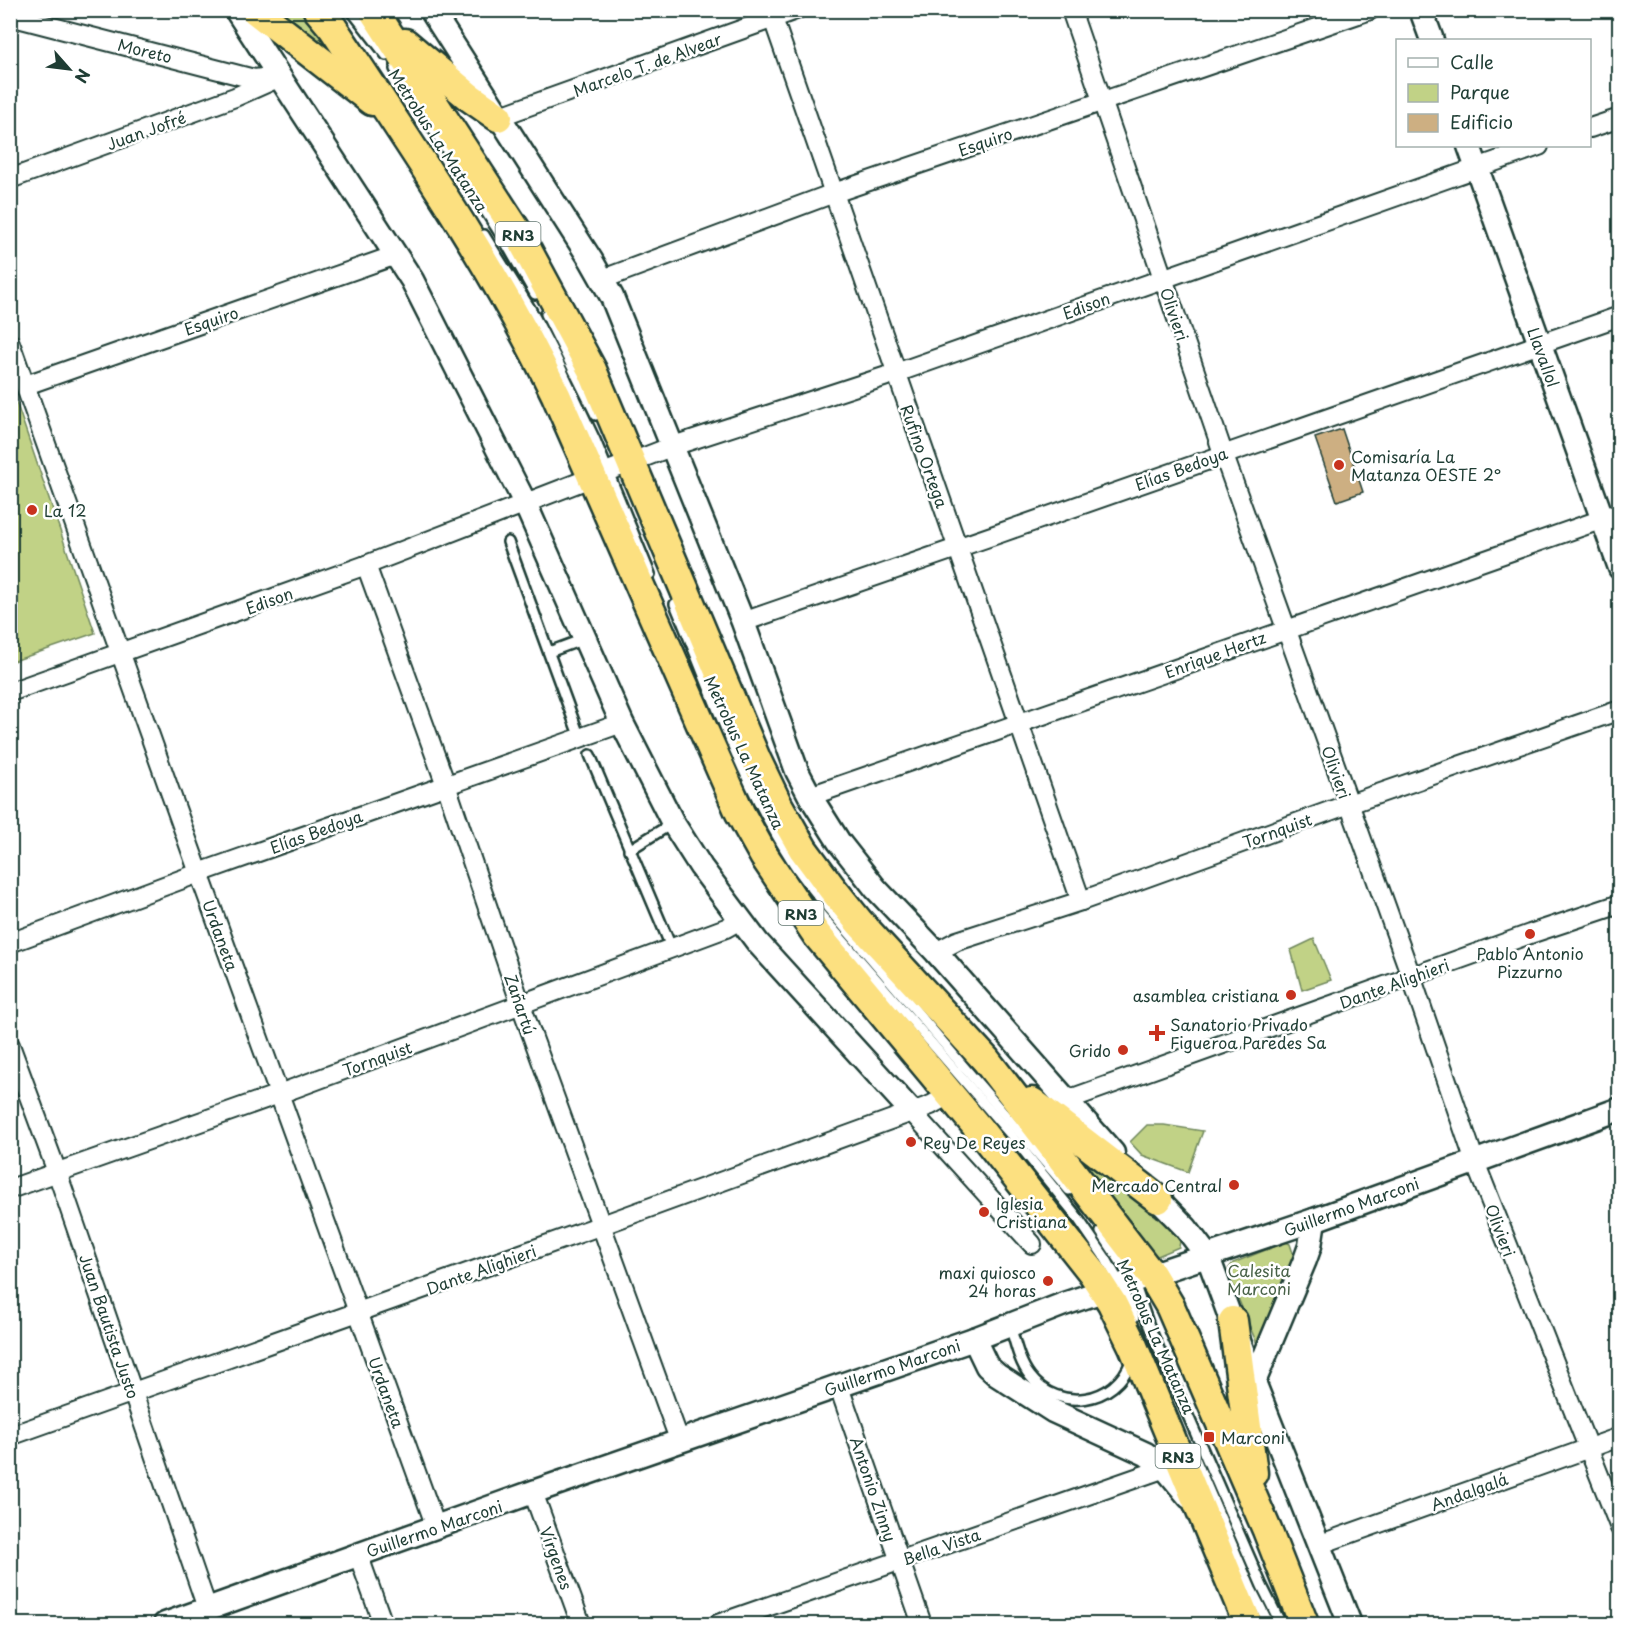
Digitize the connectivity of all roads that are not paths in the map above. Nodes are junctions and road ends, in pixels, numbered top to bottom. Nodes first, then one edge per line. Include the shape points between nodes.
1 (236, 10) edge
2 (255, 10) edge
3 (318, 10) edge
4 (351, 10) edge
5 (431, 10) edge
6 (796, 10) edge
7 (1071, 10) edge
8 (1370, 10) edge
9 (1421, 10) edge
10 (375, 15) edge
11 (771, 15) edge
12 (10, 16) edge
13 (1432, 39) edge
14 (280, 77) junction
15 (1103, 101) junction
16 (392, 116) junction
17 (498, 117) junction
18 (1620, 118) edge
19 (1591, 129) edge
20 (1532, 147) edge
21 (1473, 156) edge
22 (10, 179) edge
23 (834, 194) junction
24 (480, 229) dead end
25 (396, 255) junction
26 (1163, 277) junction
27 (603, 279) junction
28 (1620, 315) edge
29 (10, 343) edge
30 (1539, 343) junction
31 (896, 373) junction
32 (26, 386) junction
33 (600, 424) dead end
34 (673, 446) junction
35 (1223, 453) junction
36 (618, 472) junction
37 (525, 503) junction
38 (1611, 516) edge
39 (648, 526) dead end
40 (508, 542) dead end
41 (958, 548) junction
42 (366, 564) junction
43 (1620, 568) edge
44 (654, 583) dead end
45 (669, 590) dead end
46 (743, 622) junction
47 (1286, 628) junction
48 (586, 639) junction
49 (549, 652) junction
50 (122, 653) junction
51 (691, 671) dead end
52 (10, 692) edge
53 (1620, 710) edge
54 (622, 723) junction
55 (1020, 725) junction
56 (580, 738) junction
57 (590, 755) dead end
58 (446, 785) junction
59 (810, 796) junction
60 (1348, 804) junction
61 (673, 823) junction
62 (629, 850) junction
63 (199, 873) junction
64 (1081, 901) junction
65 (1620, 904) edge
66 (740, 920) junction
67 (10, 943) edge
68 (672, 949) junction
69 (936, 952) junction
70 (1411, 976) junction
71 (521, 1005) junction
72 (10, 1045) edge
73 (986, 1060) junction
74 (279, 1094) junction
75 (949, 1095) junction
76 (1067, 1100) junction
77 (1620, 1109) edge
78 (911, 1111) junction
79 (1475, 1162) junction
80 (57, 1172) junction
81 (10, 1189) edge
82 (1158, 1199) junction
83 (1084, 1210) dead end
84 (1314, 1220) junction
85 (602, 1225) junction
86 (1096, 1225) dead end
87 (1032, 1244) dead end
88 (1208, 1257) junction
89 (1127, 1282) junction
90 (358, 1313) junction
91 (1233, 1321) junction
92 (1010, 1325) junction
93 (1136, 1338) junction
94 (974, 1339) junction
95 (1254, 1382) junction
96 (839, 1387) junction
97 (133, 1391) junction
98 (10, 1436) edge
99 (1620, 1437) edge
100 (680, 1442) junction
101 (1190, 1448) dead end
102 (1587, 1449) junction
103 (1165, 1468) junction
104 (533, 1492) junction
105 (1203, 1514) junction
106 (436, 1527) junction
107 (1620, 1528) edge
108 (1267, 1530) junction
109 (1318, 1545) junction
110 (358, 1554) junction
111 (899, 1560) junction
112 (207, 1608) junction
113 (165, 1624) edge
114 (384, 1624) edge
115 (581, 1624) edge
116 (718, 1624) edge
117 (922, 1624) edge
118 (1248, 1624) edge
119 (1269, 1624) edge
120 (1281, 1624) edge
121 (1304, 1624) edge
122 (1350, 1624) edge

1 - 14 street
2 - 16 highway
3 - 16 highway, RN3
4 - 33 lane, Metrobus La Matanza via 385,52 506,243
5 - 17 street
6 - 11 street, Marcelo T. de Alvear
7 - 15 street, Olivieri
8 - 15 street, Esquiro
9 - 13 street
10 - 17 highway, RN3
10 - 36 highway, RN3 via 518,233 592,369
11 - 17 street, Marcelo T. de Alvear
11 - 23 street, Rufino Ortega
12 - 14 street, Moreto via 254,79
14 - 22 street, Juan Jofré via 235,98
14 - 25 street
15 - 23 street, Esquiro
15 - 26 street, Olivieri
16 - 36 highway, RN3 via 459,219 528,337 556,395
17 - 27 street
18 - 19 street
20 - 21 street, Edison
21 - 26 street, Edison
21 - 30 street, Llavallol
23 - 27 street, Esquiro
23 - 31 street, Rufino Ortega
24 - 36 lane, Metrobus La Matanza via 531,310 595,441
25 - 32 street, Esquiro
25 - 37 street
26 - 31 street, Edison
26 - 35 street, Olivieri
27 - 34 street
28 - 30 street, Elías Bedoya
29 - 32 street, Urdaneta
30 - 35 street, Elías Bedoya
30 - 38 street, Llavallol
31 - 34 street, Edison
31 - 41 street, Rufino Ortega
32 - 50 street, Urdaneta
34 - 36 street, Edison
34 - 46 street
35 - 41 street, Elías Bedoya
35 - 47 street, Olivieri
36 - 37 street, Edison
36 - 39 lane, Metrobus La Matanza
36 - 44 lane, Metrobus La Matanza
36 - 73 highway, RN3 via 803,849 860,922
36 - 75 highway, RN3 via 740,813 817,935
37 - 42 street, Edison
37 - 48 street
38 - 43 street, Llavallol
38 - 47 street, Enrique Hertz
40 - 49 lane
41 - 46 street, Elías Bedoya
41 - 55 street, Rufino Ortega
42 - 50 street, Edison
42 - 58 street, Zañartú
45 - 83 lane, Metrobus La Matanza via 742,766 793,862
46 - 59 street via 789,750
47 - 55 street, Enrique Hertz
47 - 60 street, Olivieri
48 - 49 lane
48 - 54 street
49 - 56 lane
50 - 52 street, Edison
50 - 63 street, Urdaneta
51 - 89 lane, Metrobus La Matanza via 756,818 802,891 831,930 1011,1135
53 - 60 street, Tornquist
54 - 56 street, Elías Bedoya
54 - 61 street
55 - 59 street, Enrique Hertz
55 - 64 street, Rufino Ortega
56 - 58 street, Elías Bedoya
57 - 62 lane
58 - 63 street, Elías Bedoya
58 - 71 street, Zañartú
59 - 69 street via 859,869
60 - 64 street, Tornquist
60 - 70 street, Olivieri
61 - 62 lane
61 - 66 street
62 - 68 lane
63 - 67 street, Elías Bedoya
63 - 74 street, Urdaneta
64 - 69 street, Tornquist
65 - 70 street, Dante Alighieri
66 - 68 street, Tornquist
66 - 78 street
68 - 71 street, Tornquist
69 - 76 street
70 - 76 street, Dante Alighieri
70 - 79 street, Olivieri
71 - 74 street, Tornquist
71 - 85 street, Zañartú
72 - 80 street, Juan Bautista Justo
73 - 82 highway via 1049,1117
73 - 89 highway, RN3
74 - 80 street, Tornquist
74 - 90 street, Urdaneta
75 - 78 street, Dante Alighieri
75 - 89 highway, RN3
76 - 82 street
77 - 79 street, Guillermo Marconi
78 - 85 street, Dante Alighieri
78 - 87 street
79 - 84 street, Guillermo Marconi
79 - 102 street, Olivieri
80 - 81 street, Tornquist
80 - 97 street, Juan Bautista Justo
82 - 88 street
84 - 88 street, Guillermo Marconi
84 - 95 street via 1305,1260
85 - 90 street, Dante Alighieri
85 - 100 street, Zañartú
86 - 89 lane, Metrobus La Matanza via 1116,1252
88 - 89 street, Guillermo Marconi
88 - 91 street
89 - 92 street, Guillermo Marconi
89 - 93 highway, RN3
89 - 108 highway, RN3 via 1170,1306
89 - 120 lane, Metrobus La Matanza
90 - 97 street, Dante Alighieri
90 - 106 street, Urdaneta
91 - 95 street
91 - 108 highway, RN3 via 1252,1469
92 - 93 lane via 1030,1377 1053,1396 1064,1399 1088,1398 1118,1382 1128,1371
92 - 94 street, Guillermo Marconi
93 - 105 highway, RN3
94 - 96 street, Guillermo Marconi
94 - 103 street via 987,1366 997,1375 1053,1410 1128,1444
95 - 109 street
96 - 100 street, Guillermo Marconi
96 - 111 street, Antonio Zinny
97 - 98 street, Dante Alighieri
97 - 112 street, Juan Bautista Justo
99 - 102 street, Andalgalá
100 - 104 street, Guillermo Marconi
101 - 119 lane
102 - 107 street, Olivieri
102 - 109 street, Andalgalá
103 - 105 street
103 - 111 street, Bella Vista
104 - 106 street, Guillermo Marconi
104 - 115 street, Vírgenes
105 - 118 highway, RN3
106 - 110 street, Guillermo Marconi
108 - 121 highway, RN3
109 - 122 street
110 - 112 street, Guillermo Marconi
110 - 114 street
111 - 116 street, Bella Vista
111 - 117 street, Antonio Zinny
112 - 113 street, Guillermo Marconi

